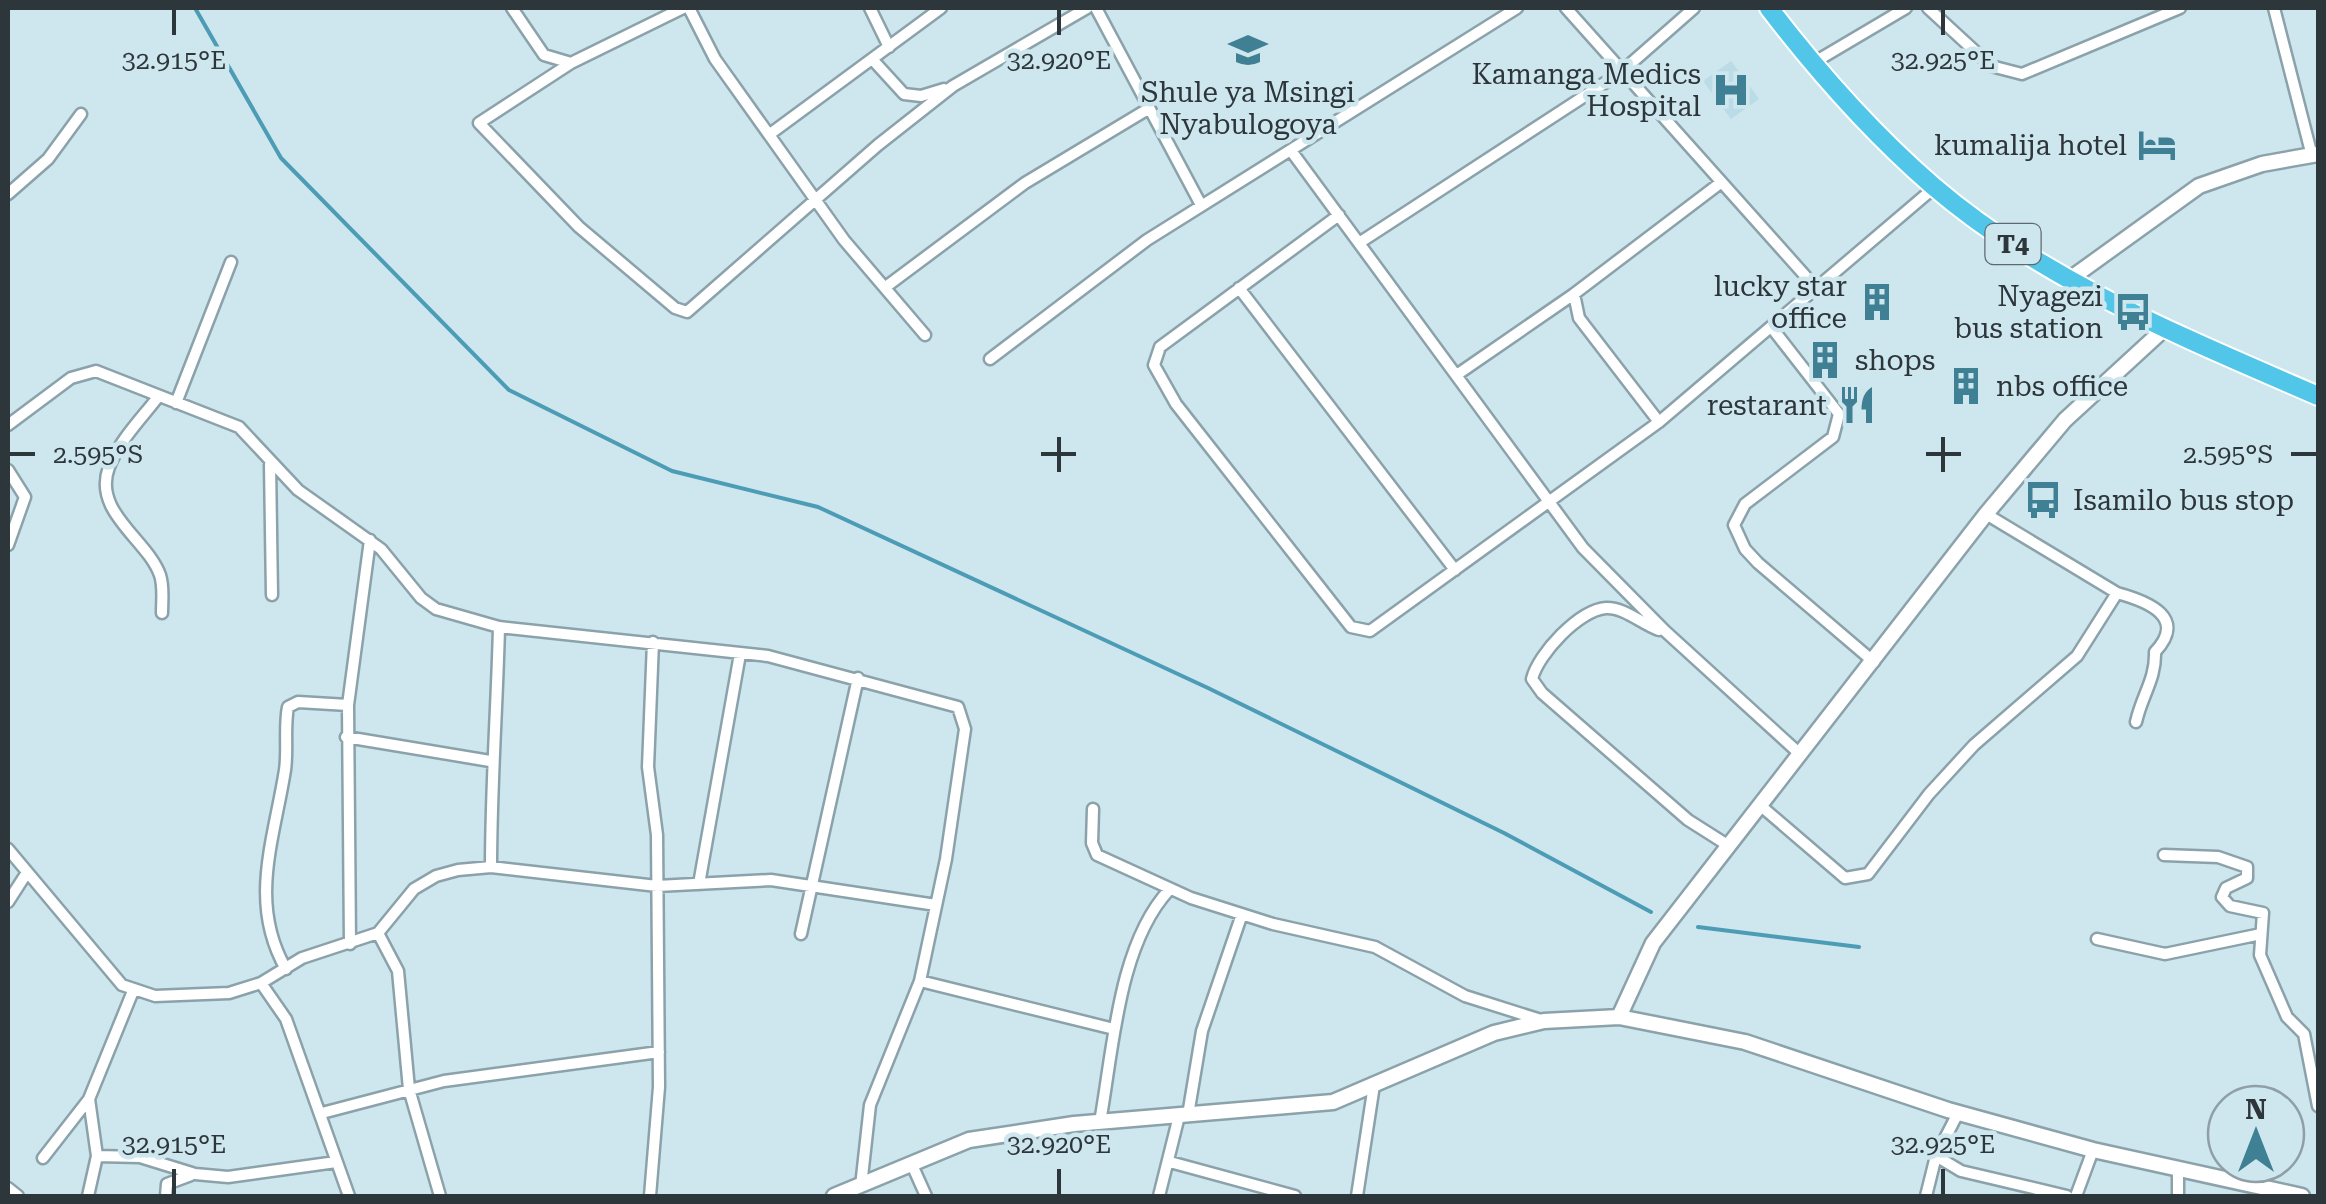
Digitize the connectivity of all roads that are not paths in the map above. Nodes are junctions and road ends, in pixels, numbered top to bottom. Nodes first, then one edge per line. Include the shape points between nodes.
1 (512, 8) edge
2 (686, 8) edge
3 (870, 8) edge
4 (941, 8) edge
5 (1087, 8) edge
6 (1096, 8) edge
7 (1517, 8) edge
8 (1566, 8) edge
9 (1694, 8) edge
10 (1769, 8) edge
11 (1906, 8) edge
12 (1928, 8) edge
13 (2180, 8) edge
14 (2274, 8) edge
15 (889, 46) junction
16 (872, 59) junction
17 (572, 62) junction
18 (1813, 63) junction
19 (1620, 73) junction
20 (953, 86) junction
21 (1148, 109) junction
22 (81, 114) dead end
23 (770, 134) junction
24 (1292, 152) junction
25 (2315, 155) edge
26 (1719, 184) junction
27 (1935, 187) junction
28 (8, 194) edge
29 (815, 200) junction
30 (1201, 206) junction
31 (1339, 214) junction
32 (1360, 242) junction
33 (230, 262) dead end
34 (2070, 279) junction
35 (887, 286) junction
36 (1239, 288) junction
37 (1817, 289) junction
38 (1574, 294) junction
39 (1772, 328) junction
40 (2164, 329) junction
41 (925, 335) dead end
42 (990, 359) dead end
43 (1458, 374) junction
44 (2318, 396) edge
45 (158, 397) junction
46 (176, 403) junction
47 (1660, 422) junction
48 (8, 424) edge
49 (270, 463) junction
50 (8, 470) edge
51 (1549, 504) junction
52 (1986, 514) junction
53 (370, 540) junction
54 (8, 545) edge
55 (1455, 570) junction
56 (2117, 593) junction
57 (272, 594) dead end
58 (162, 613) dead end
59 (499, 626) junction
60 (1664, 631) junction
61 (652, 642) junction
62 (740, 654) junction
63 (1874, 662) junction
64 (858, 678) junction
65 (348, 705) junction
66 (2136, 722) dead end
67 (346, 737) junction
68 (1801, 755) junction
69 (490, 761) junction
70 (1761, 806) junction
71 (1093, 810) dead end
72 (1730, 846) junction
73 (8, 849) edge
74 (2164, 855) dead end
75 (491, 866) junction
76 (26, 874) junction
77 (809, 883) junction
78 (699, 884) junction
79 (656, 886) junction
80 (1168, 890) junction
81 (8, 902) edge
82 (936, 905) junction
83 (1242, 914) junction
84 (378, 934) junction
85 (801, 934) dead end
86 (2260, 934) junction
87 (2097, 939) dead end
88 (350, 944) junction
89 (286, 970) junction
90 (920, 981) junction
91 (261, 983) junction
92 (132, 991) junction
93 (1619, 1017) junction
94 (1544, 1021) junction
95 (1114, 1029) junction
96 (659, 1052) junction
97 (1374, 1085) junction
98 (409, 1089) junction
99 (89, 1099) junction
100 (2318, 1106) edge
101 (322, 1113) junction
102 (1958, 1113) junction
103 (1184, 1116) junction
104 (1100, 1122) junction
105 (2093, 1150) junction
106 (97, 1156) junction
107 (1936, 1156) junction
108 (43, 1158) dead end
109 (336, 1162) junction
110 (1170, 1162) junction
111 (913, 1167) junction
112 (2178, 1172) junction
113 (195, 1174) junction
114 (8, 1188) edge
115 (857, 1190) edge
116 (18, 1196) edge
117 (88, 1196) edge
118 (166, 1196) edge
119 (349, 1196) edge
120 (440, 1196) edge
121 (650, 1196) edge
122 (834, 1196) edge
123 (926, 1196) edge
124 (1159, 1196) edge
125 (1294, 1196) edge
126 (1357, 1196) edge
127 (1926, 1196) edge
128 (2067, 1196) edge
129 (2076, 1196) edge
130 (2178, 1196) edge
131 (2302, 1196) edge

1 - 17 street via 544,55
2 - 17 street
2 - 23 street
3 - 15 street
4 - 15 street
5 - 20 street
6 - 21 street
7 - 24 street
8 - 19 street
9 - 19 street
10 - 18 highway, T4
11 - 18 street
12 - 13 street via 1991,66 2022,74
14 - 25 street
15 - 16 street
16 - 20 street via 904,94
16 - 23 street
17 - 29 street via 490,112 480,126 588,235 675,308 693,311
18 - 27 highway, T4
19 - 26 street
19 - 32 street
20 - 29 street
21 - 30 street
21 - 35 street via 1025,183
22 - 28 street via 48,159
23 - 29 street
24 - 30 street
24 - 31 street
25 - 34 street via 2199,186
26 - 37 street
26 - 38 street
27 - 34 highway, T4
27 - 37 street
29 - 35 street
30 - 42 street
31 - 32 street
31 - 36 street
32 - 43 street
33 - 46 street
34 - 40 highway, T4
35 - 41 street
36 - 55 street
36 - 55 street via 1156,352 1156,374 1176,404 1356,630 1370,631
37 - 39 street
38 - 43 street
38 - 47 street via 1579,318
39 - 47 street
39 - 63 street via 1840,423 1833,437 1745,504 1734,525 1758,563
40 - 44 highway, T4
40 - 52 street via 2065,420
43 - 51 street
45 - 46 street
45 - 48 street via 96,371 82,372
45 - 58 street via 120,446 108,486 119,520 160,576
46 - 49 street via 240,427
47 - 51 street
49 - 53 street
49 - 57 street
50 - 54 street via 25,497
51 - 55 street
51 - 60 street
52 - 56 street
52 - 63 street
53 - 59 street via 436,609
53 - 65 street
56 - 66 street via 2156,611 2170,630 2155,652 2154,681
56 - 70 street via 2076,656 1974,745 1868,874 1845,878
59 - 61 street
59 - 69 street
60 - 68 street
60 - 72 street via 1604,608 1575,623 1532,679 1688,820
61 - 62 street
61 - 79 street via 648,767
62 - 64 street
62 - 78 street
63 - 68 street
64 - 77 street
64 - 82 street via 950,703 963,713
65 - 67 street
65 - 89 street via 288,707 286,764 264,890 271,940
67 - 69 street
67 - 88 street
68 - 70 street
69 - 75 street
70 - 72 street
71 - 80 street via 1098,855
72 - 93 street via 1653,943
73 - 76 street
74 - 86 street via 2245,864 2247,878 2222,896 2230,906 2260,910
75 - 79 street
75 - 84 street via 422,883
76 - 81 street
76 - 92 street
77 - 78 street
77 - 82 street
77 - 85 street
78 - 79 street
79 - 96 street
80 - 83 street
80 - 95 street via 1147,920
82 - 90 street
83 - 94 street via 1375,947 1465,996
83 - 103 street via 1202,1031
84 - 88 street
84 - 98 street via 398,971
86 - 87 street via 2165,954
86 - 100 street via 2266,976 2304,1034
88 - 89 street
89 - 91 street
90 - 95 street
90 - 115 street via 870,1104
91 - 92 street via 203,996
91 - 101 street via 286,1019
92 - 99 street
93 - 94 street
93 - 102 street via 1745,1042
94 - 97 street via 1494,1033
95 - 104 street
96 - 98 street
96 - 121 street
97 - 103 street via 1332,1102
97 - 126 street
98 - 101 street
98 - 120 street
99 - 106 street
99 - 108 street
101 - 109 street
102 - 105 street
102 - 107 street
103 - 104 street
103 - 110 street
104 - 111 street via 969,1140
105 - 112 street
105 - 129 street
106 - 113 street via 140,1157
106 - 117 street
107 - 127 street
107 - 128 street via 1961,1170
109 - 113 street via 261,1175
109 - 119 street
110 - 124 street
110 - 125 street
111 - 115 street
111 - 123 street
112 - 130 street
112 - 131 street
113 - 118 street via 174,1179
114 - 116 street
115 - 122 street

